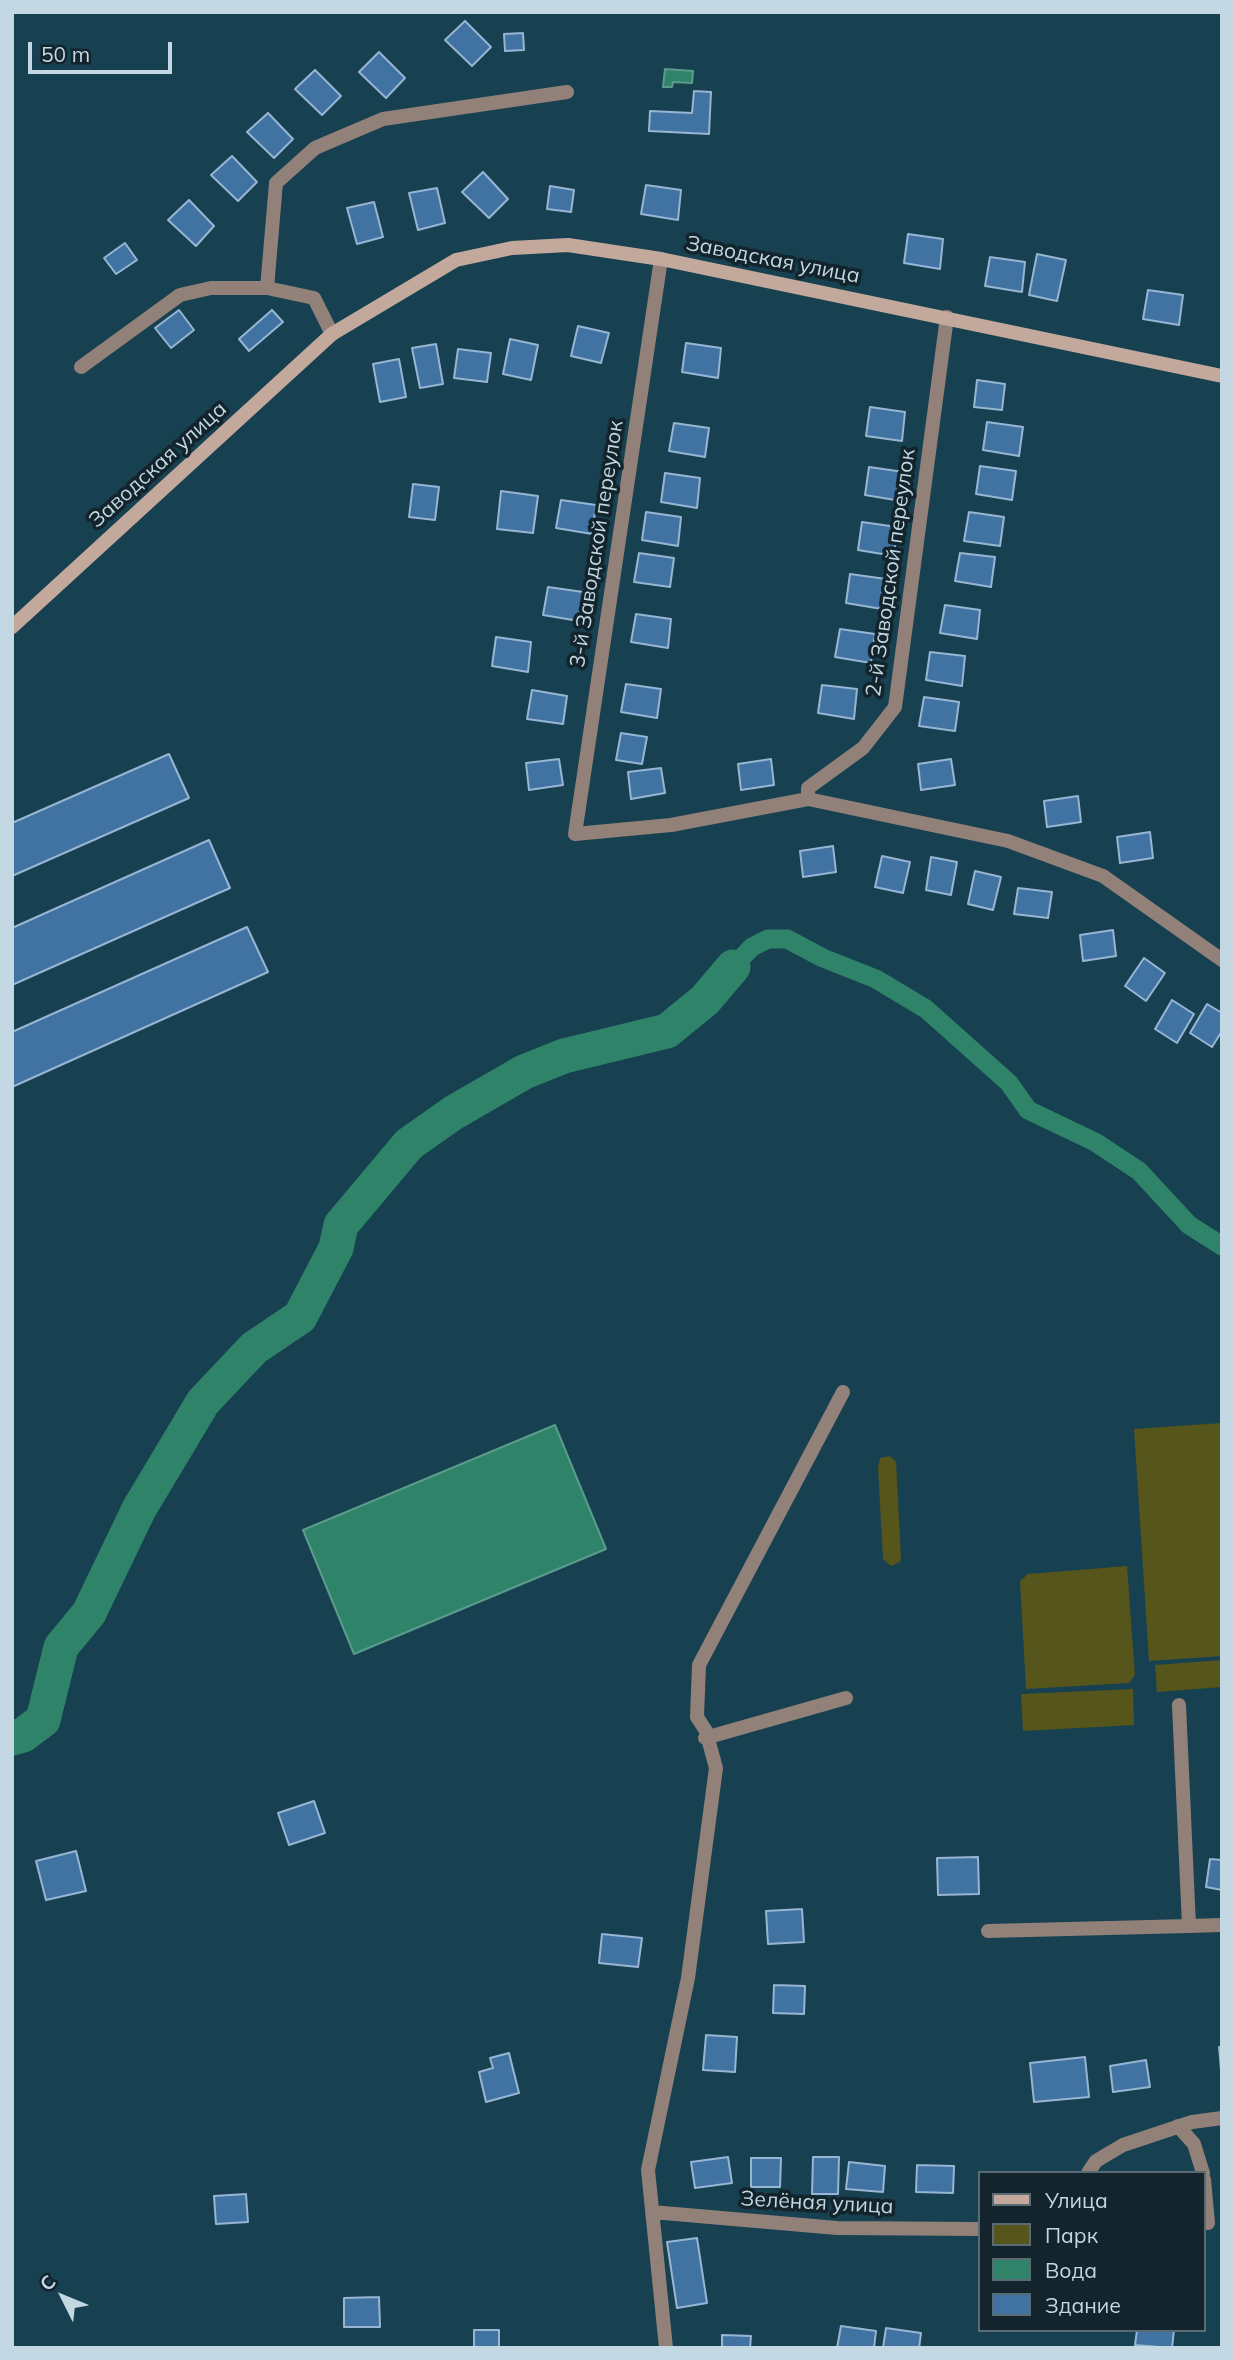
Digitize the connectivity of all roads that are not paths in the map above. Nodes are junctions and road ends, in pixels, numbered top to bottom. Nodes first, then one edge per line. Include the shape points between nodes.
1 (567, 92) dead end
2 (661, 259) junction
3 (267, 288) junction
4 (947, 317) junction
5 (332, 334) junction
6 (81, 367) dead end
7 (1222, 376) edge
8 (12, 627) edge
9 (808, 799) junction
10 (1222, 960) edge
11 (843, 1392) dead end
12 (846, 1698) dead end
13 (1179, 1705) dead end
14 (705, 1738) junction
15 (1189, 1926) junction
16 (1222, 1926) edge
17 (988, 1931) dead end
18 (1222, 2118) edge
19 (1178, 2126) junction
20 (1089, 2171) edge
21 (1202, 2171) edge
22 (1206, 2202) edge
23 (652, 2212) junction
24 (1208, 2223) dead end
25 (978, 2229) edge
26 (666, 2348) edge

1 - 3 street via 383,119 316,148 276,183
2 - 4 main road, Заводская улица
2 - 5 main road, Заводская улица via 568,245 512,248 456,260
2 - 9 street, 3-й Заводской переулок via 575,834 671,825
3 - 5 street via 314,298
3 - 6 street via 211,288 180,295
4 - 7 main road, Заводская улица
4 - 9 street, 2-й Заводской переулок via 895,707 863,748 808,788
5 - 8 main road, Заводская улица
9 - 10 street via 1008,841 1103,876
11 - 14 street via 699,1665 697,1717
12 - 14 street
13 - 15 street
14 - 23 street via 716,1768 688,1978 648,2170
15 - 16 street
15 - 17 street
18 - 19 street
19 - 20 street via 1123,2145 1096,2161
19 - 21 street via 1194,2144
22 - 24 street
23 - 25 street, Зелёная улица via 837,2228
23 - 26 street

